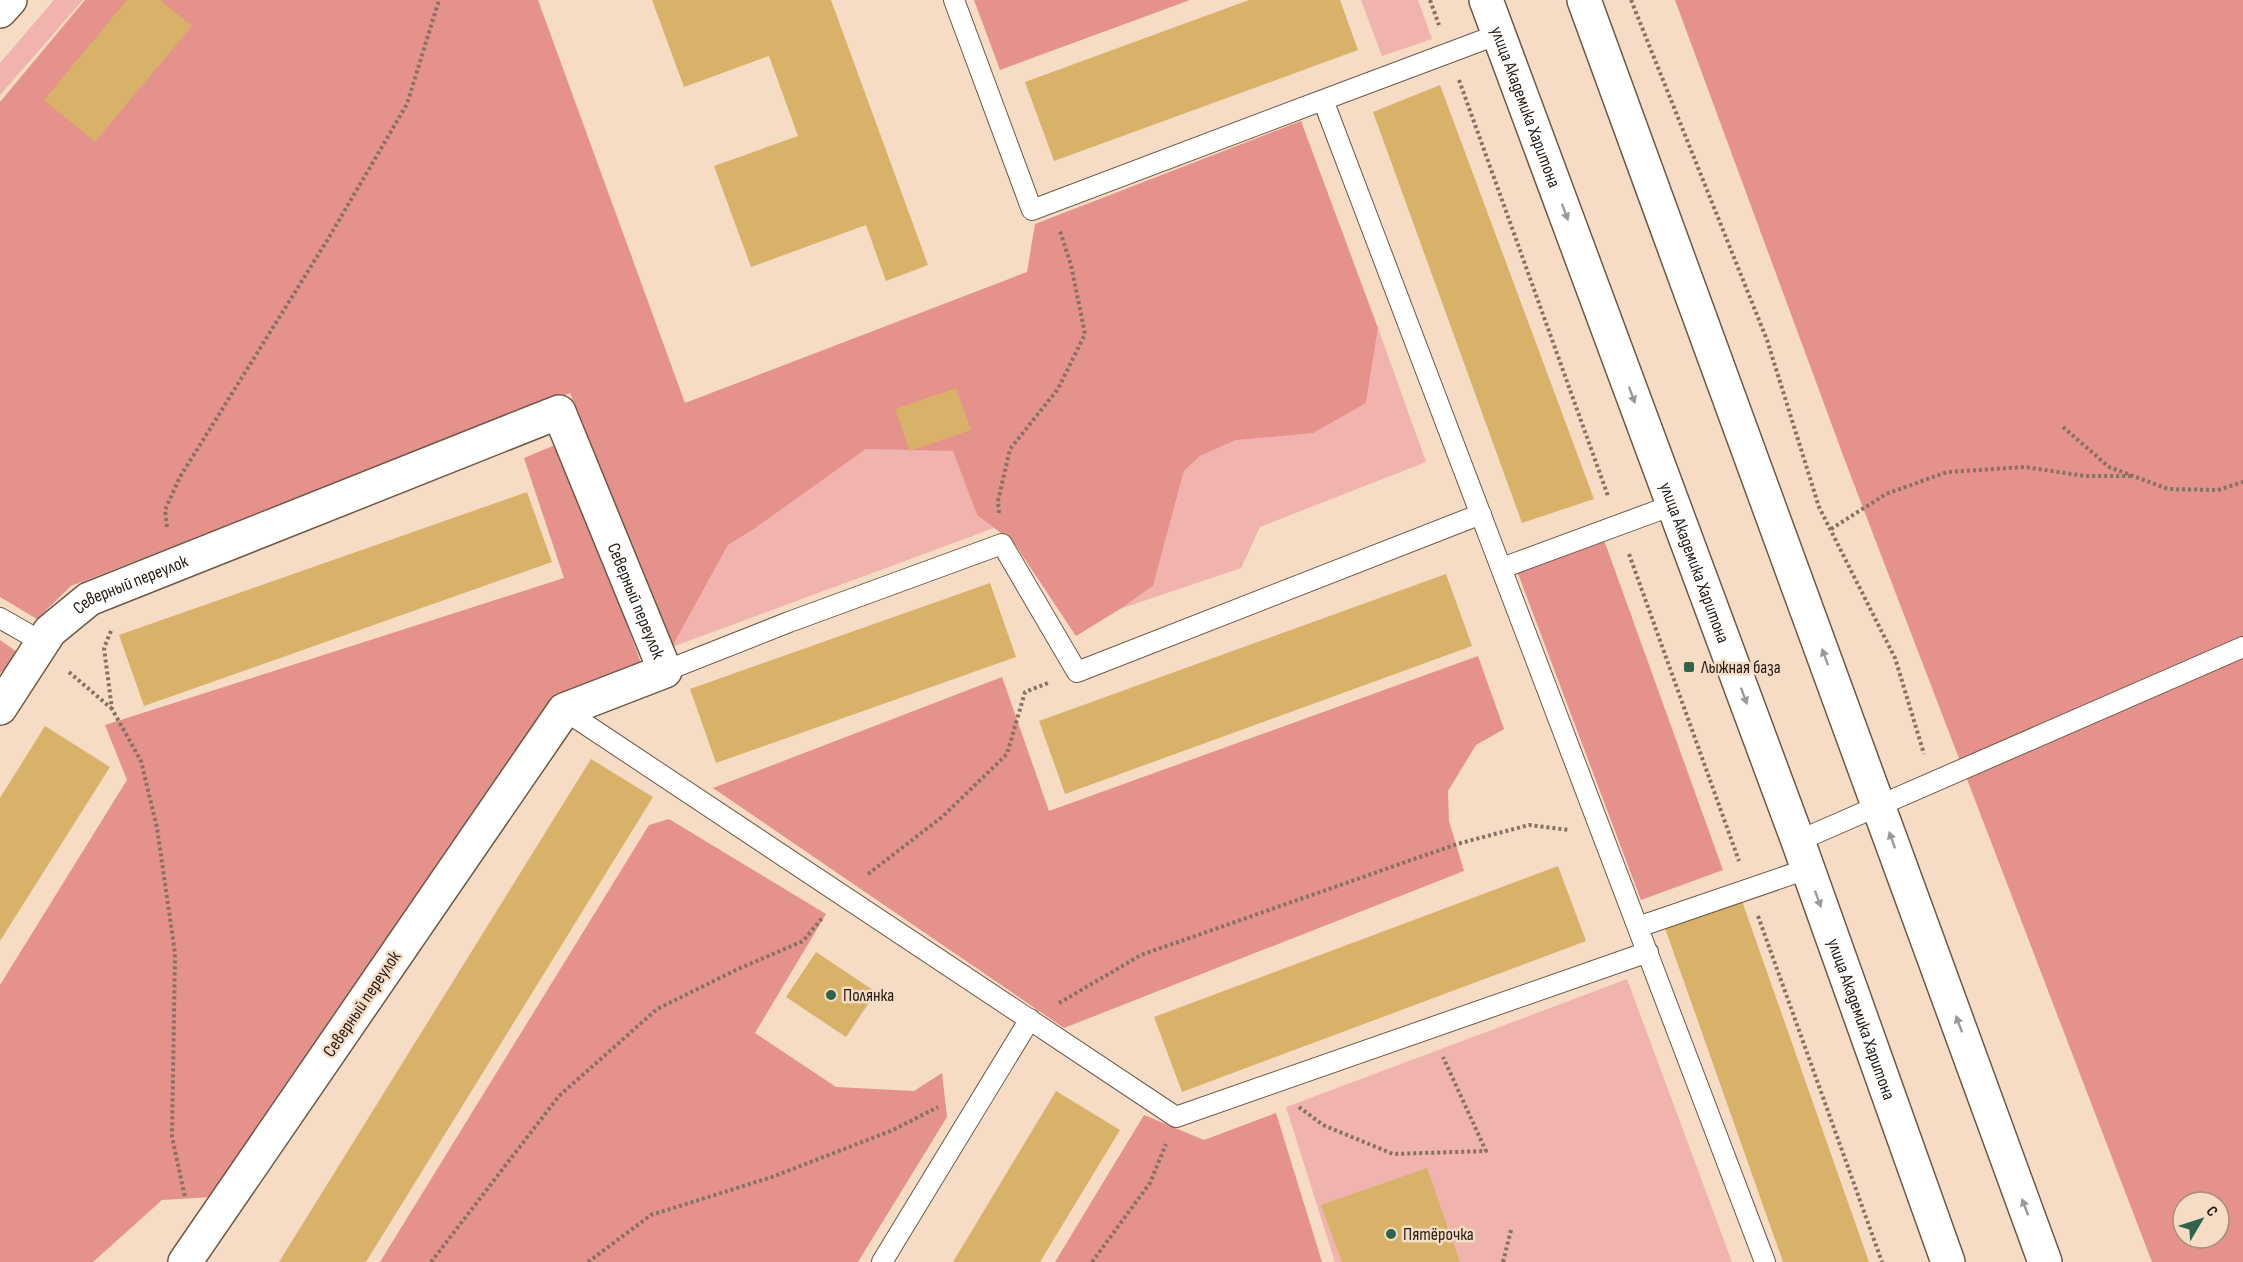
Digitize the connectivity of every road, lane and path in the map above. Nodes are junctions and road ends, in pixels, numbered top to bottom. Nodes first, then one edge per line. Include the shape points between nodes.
1 (10, 0) edge
2 (439, 0) edge
3 (954, 0) edge
4 (1430, 0) edge
5 (1486, 0) edge
6 (1584, 0) edge
7 (1631, 0) edge
8 (0, 11) edge
9 (1499, 34) junction
10 (1449, 53) junction
11 (1323, 99) junction
12 (1051, 202) junction
13 (2062, 427) dead end
14 (2132, 476) junction
15 (2243, 482) edge
16 (1673, 505) junction
17 (1481, 514) junction
18 (1618, 525) junction
19 (1831, 529) junction
20 (1002, 544) junction
21 (174, 565) junction
22 (1502, 568) junction
23 (130, 583) junction
24 (0, 618) edge
25 (42, 642) junction
26 (2243, 647) edge
27 (664, 671) junction
28 (1077, 672) junction
29 (0, 708) edge
30 (112, 709) junction
31 (564, 710) junction
32 (1934, 783) junction
33 (1880, 806) junction
34 (1602, 833) junction
35 (1802, 855) junction
36 (1749, 889) junction
37 (842, 894) junction
38 (1638, 927) junction
39 (1647, 952) junction
40 (1030, 1019) junction
41 (1430, 1028) junction
42 (1270, 1084) junction
43 (940, 1106) dead end
44 (1176, 1118) junction
45 (186, 1201) dead end
46 (1511, 1230) dead end
47 (185, 1262) edge
48 (432, 1262) edge
49 (588, 1262) edge
50 (882, 1262) edge
51 (1092, 1262) edge
52 (1503, 1262) edge
53 (1765, 1262) edge
54 (1882, 1262) edge
55 (1948, 1262) edge
56 (2044, 1262) edge

1 - 8 main road
2 - 21 path via 407,104 180,477 165,510
3 - 12 lane via 1032,210
4 - 10 path
5 - 9 main road, улица Академика Харитона
33 -> 6 main road
7 - 19 path via 1767,340 1819,507
9 - 10 lane
9 -> 16 main road, улица Академика Харитона
10 - 11 lane
10 - 18 path
11 - 12 lane
11 - 17 lane
12 - 20 path via 1071,265 1085,334 1059,389 1010,449 998,501
13 - 14 path via 2109,467
14 - 15 path via 2168,489 2218,489
14 - 19 path via 2085,476 2025,467 1947,472 1886,494
16 - 18 lane
16 -> 35 main road, улица Академика Харитона
17 - 22 lane
17 - 28 lane
18 - 22 lane
18 - 36 path
19 - 32 path via 1895,658
20 - 27 lane
20 - 28 lane
21 - 23 main road, Северный переулок
21 - 27 main road, Северный переулок via 559,412
22 - 34 lane
23 - 25 main road, Северный переулок via 89,599
23 - 30 path via 104,648
24 - 25 lane
25 - 29 main road, Северный переулок
25 - 30 path via 73,677
26 - 32 lane
27 - 31 main road, Северный переулок
28 - 37 path via 1025,692 1007,754 942,817
30 - 45 path via 141,761 157,828 175,953 172,1137
31 - 37 lane
31 - 47 main road, Северный переулок
32 - 33 lane
33 - 35 lane
56 -> 33 main road
34 - 38 lane
34 - 40 path via 1528,825 1457,844 1141,955
35 - 36 lane
35 -> 55 main road, улица Академика Харитона
36 - 38 lane
36 - 54 path
37 - 40 lane
37 - 48 path via 803,941 657,1009 559,1096
38 - 39 lane
39 - 41 lane
39 - 53 lane
40 - 44 lane
40 - 50 lane
41 - 42 lane
41 - 42 path via 1486,1151 1393,1154 1323,1125
42 - 44 lane
43 - 49 path via 893,1130 772,1177 651,1215
44 - 51 path via 1150,1183
46 - 52 path

